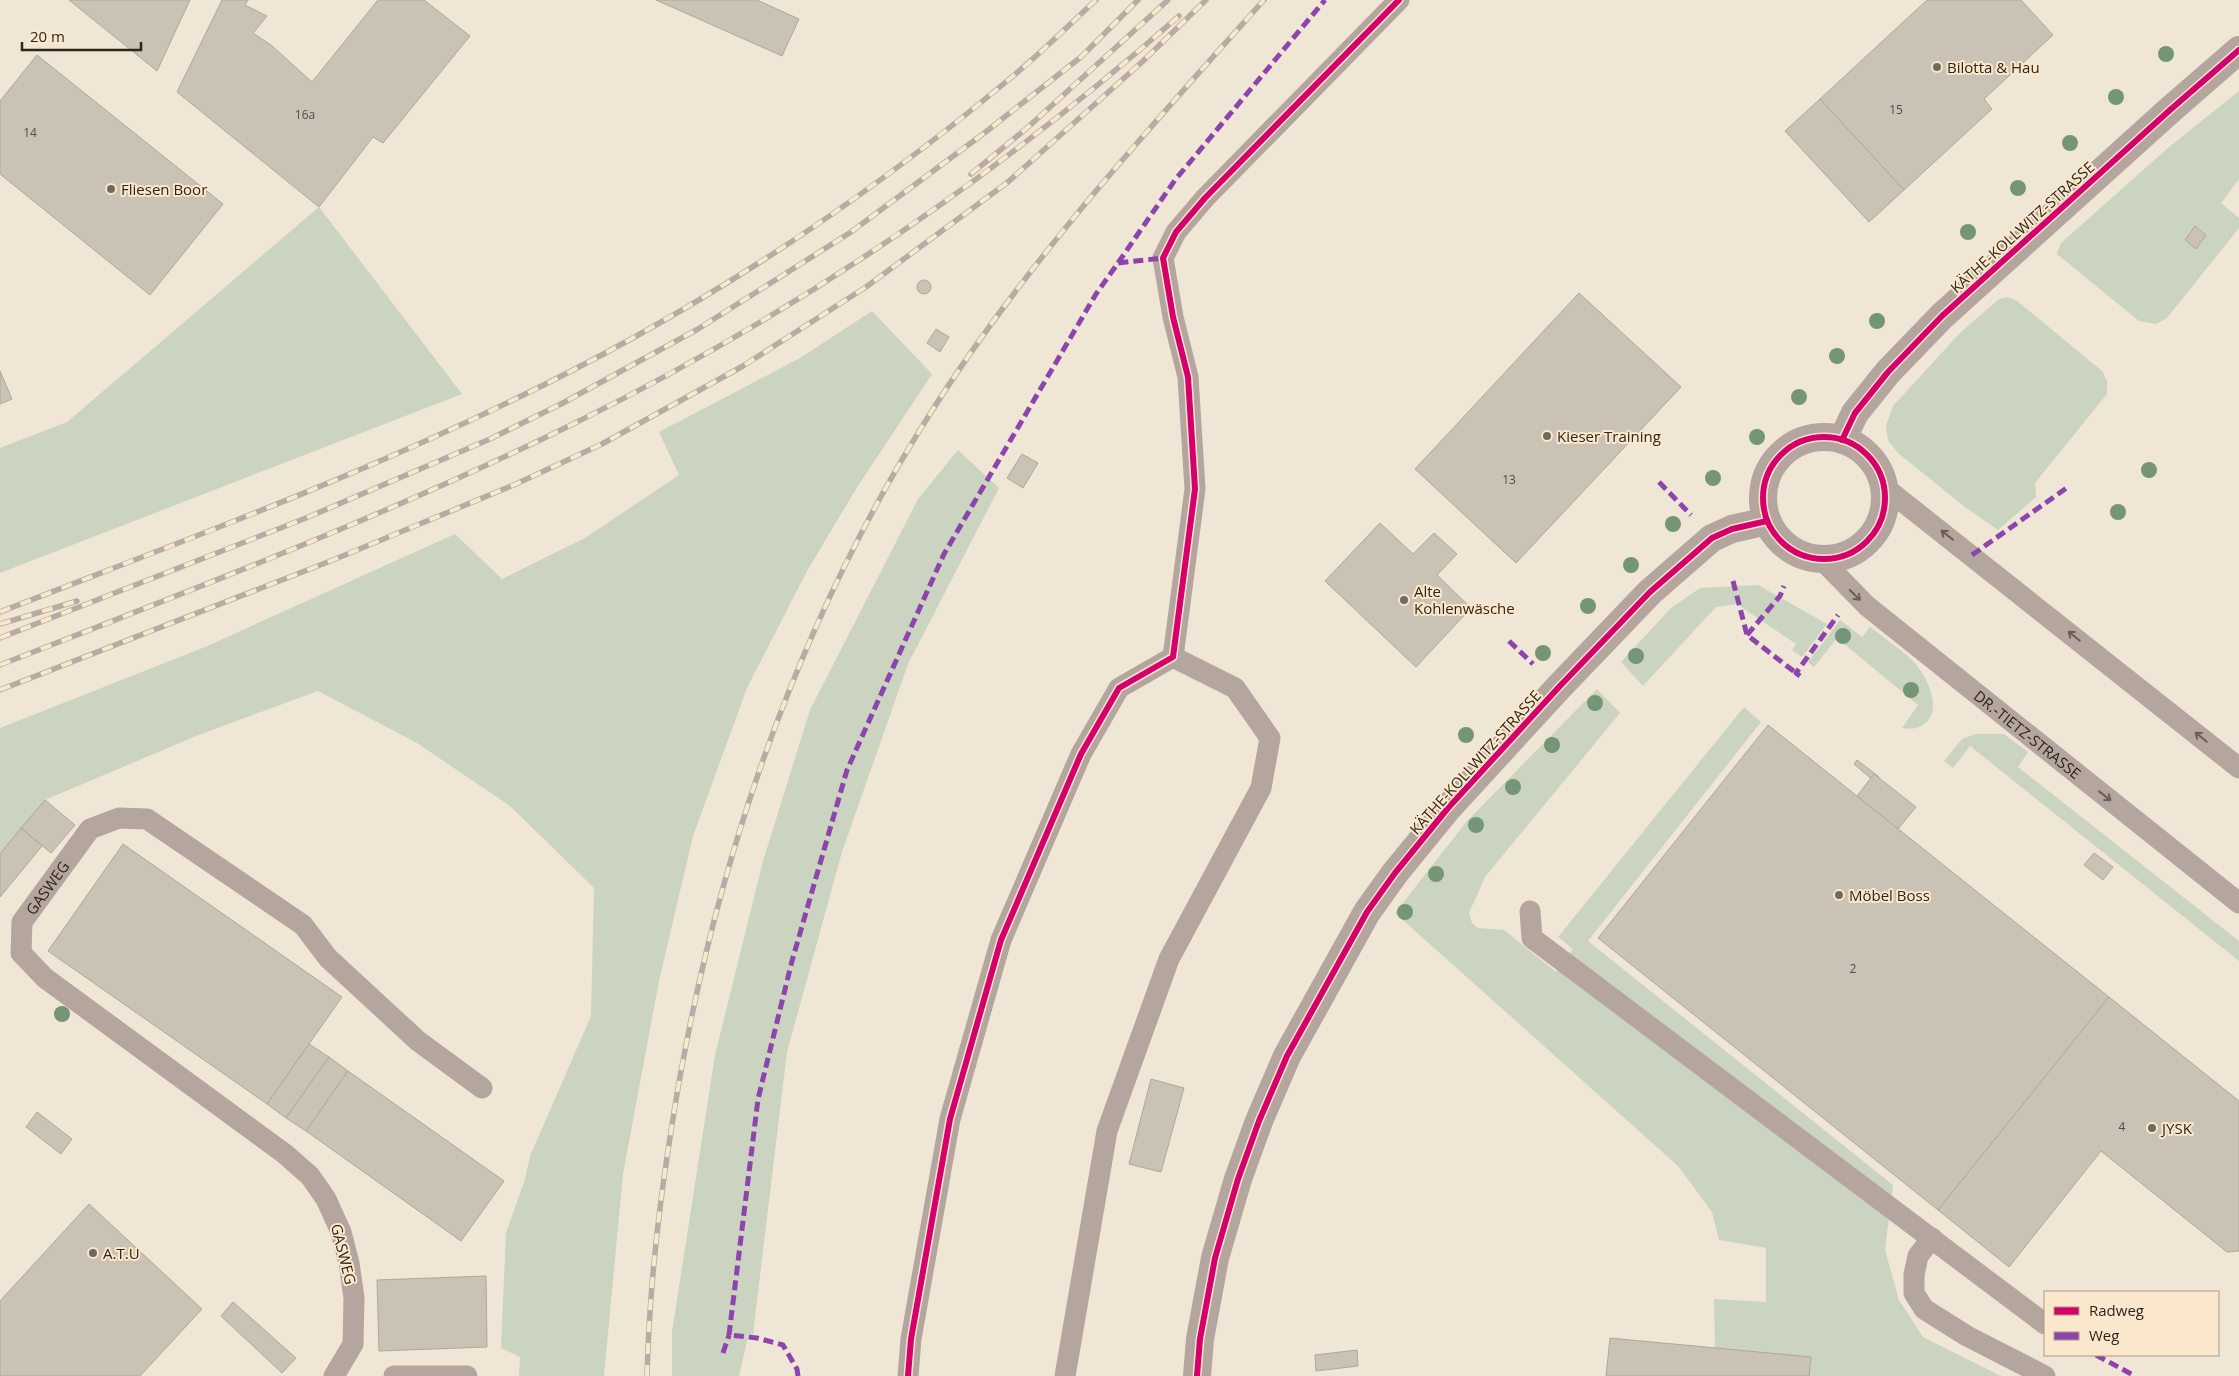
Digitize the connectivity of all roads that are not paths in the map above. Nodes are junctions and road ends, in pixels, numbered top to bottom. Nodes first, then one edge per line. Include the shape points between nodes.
1 (1399, 0) edge
2 (2239, 50) edge
3 (1842, 440) junction
4 (1884, 486) junction
5 (1767, 521) junction
6 (1822, 560) junction
7 (1173, 657) junction
8 (2239, 768) edge
9 (2239, 902) edge
10 (1530, 911) dead end
11 (482, 1088) dead end
12 (1932, 1238) junction
13 (2044, 1323) edge
14 (334, 1376) edge
15 (394, 1376) edge
16 (467, 1376) edge
17 (908, 1376) edge
18 (1065, 1376) edge
19 (1197, 1376) edge
20 (2045, 1376) edge

1 - 7 lane via 1205,198 1176,232 1163,258 1188,377 1195,489
2 - 3 street, KÄTHE-KOLLWITZ-STRASSE via 1942,316 1888,372 1855,413
3 - 4 street via 1861,450 1878,468
3 - 5 street via 1817,437 1793,445 1774,462 1764,485 1762,503
4 - 6 street via 1884,508 1877,528 1868,540 1846,557
8 -> 4 lane
5 - 6 street via 1779,541 1798,554
5 - 19 street, KÄTHE-KOLLWITZ-STRASSE via 1732,529 1712,538 1650,592 1448,808 1367,912 1287,1056 1259,1121 1215,1258 1200,1338
6 -> 9 lane, DR.-TIETZ-STRASSE via 1867,606
7 - 17 lane via 1119,688 1081,754 1001,940 950,1119 911,1340
7 - 18 lane via 1235,688 1270,738 1261,788 1169,958 1107,1132
10 - 12 lane via 1532,938
11 - 14 lane, GASWEG via 418,1041 328,958 303,925 147,818 119,818 90,829 22,922 21,954 45,978 285,1154 310,1176 326,1199 341,1232 354,1298 352,1344
12 - 13 lane
12 - 20 lane via 1918,1256 1914,1275 1914,1293 1924,1309 1967,1336
15 - 16 lane

